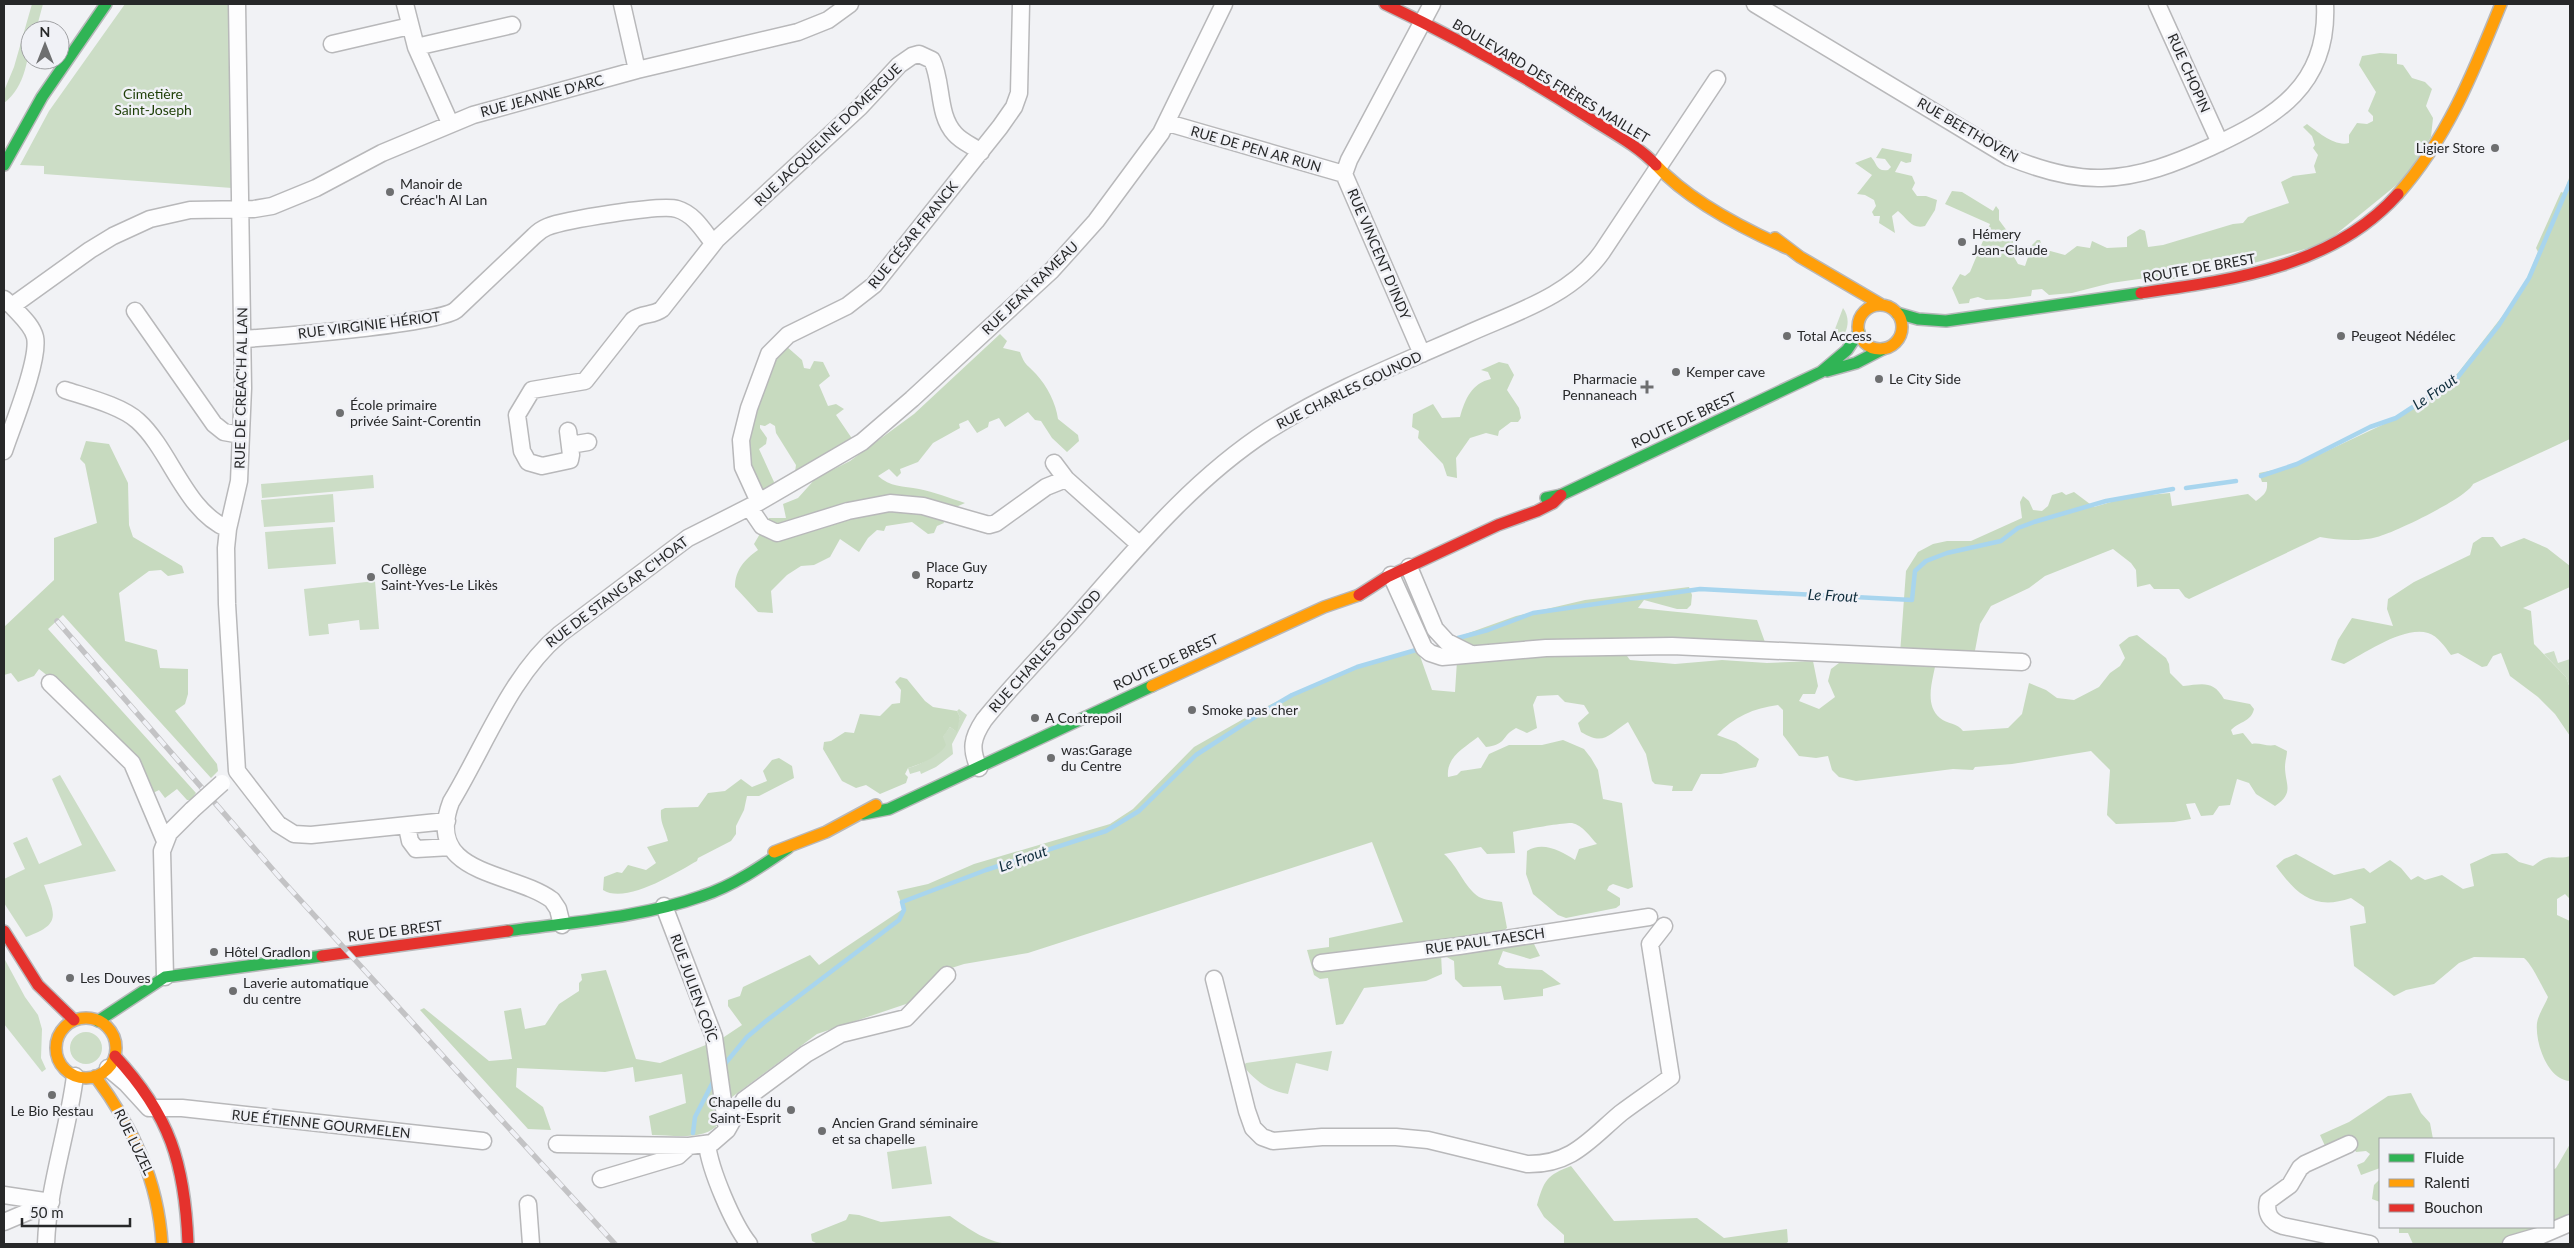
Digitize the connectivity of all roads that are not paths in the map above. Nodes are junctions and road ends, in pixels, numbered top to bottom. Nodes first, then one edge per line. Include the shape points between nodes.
1 (106, 4) edge
2 (237, 4) edge
3 (405, 4) edge
4 (622, 4) edge
5 (850, 4) edge
6 (1021, 4) edge
7 (1224, 4) edge
8 (1385, 4) edge
9 (1432, 4) edge
10 (1755, 4) edge
11 (2157, 4) edge
12 (2325, 4) edge
13 (2501, 4) edge
14 (1422, 21) junction
15 (512, 25) dead end
16 (410, 26) junction
17 (332, 44) dead end
18 (416, 47) junction
19 (637, 70) junction
20 (1717, 79) dead end
21 (450, 123) junction
22 (1168, 123) junction
23 (2220, 143) junction
24 (981, 152) junction
25 (1655, 162) junction
26 (4, 165) edge
27 (1344, 174) junction
28 (1691, 179) dead end
29 (1726, 204) dead end
30 (241, 209) junction
31 (713, 243) junction
32 (1787, 248) junction
33 (1833, 278) junction
34 (8, 303) edge
35 (1882, 305) junction
36 (135, 311) dead end
37 (1897, 313) junction
38 (1860, 319) junction
39 (1946, 321) junction
40 (1859, 332) junction
41 (243, 339) junction
42 (1897, 341) junction
43 (1883, 349) junction
44 (1422, 354) junction
45 (1821, 372) junction
46 (64, 390) dead end
47 (241, 435) junction
48 (588, 442) dead end
49 (4, 452) edge
50 (1054, 463) dead end
51 (1066, 479) junction
52 (754, 505) junction
53 (228, 529) junction
54 (1140, 545) junction
55 (1409, 567) junction
56 (1389, 576) junction
57 (1469, 653) junction
58 (2022, 662) dead end
59 (50, 683) dead end
60 (976, 764) junction
61 (237, 771) junction
62 (447, 821) junction
63 (408, 834) junction
64 (164, 841) junction
65 (451, 847) junction
66 (788, 848) junction
67 (743, 864) dead end
68 (700, 884) dead end
69 (664, 906) junction
70 (1649, 917) dead end
71 (562, 925) junction
72 (1664, 926) dead end
73 (4, 931) edge
74 (1321, 963) dead end
75 (947, 974) dead end
76 (166, 977) junction
77 (1214, 979) dead end
78 (41, 988) junction
79 (137, 997) junction
80 (48, 1011) dead end
81 (127, 1017) dead end
82 (74, 1020) junction
83 (98, 1020) junction
84 (52, 1023) dead end
85 (121, 1029) dead end
86 (57, 1038) junction
87 (115, 1042) junction
88 (106, 1067) junction
89 (75, 1076) junction
90 (158, 1108) junction
91 (717, 1138) junction
92 (483, 1141) dead end
93 (557, 1144) dead end
94 (2348, 1144) dead end
95 (689, 1146) junction
96 (734, 1146) dead end
97 (602, 1179) dead end
98 (4, 1195) edge
99 (51, 1202) junction
100 (528, 1204) dead end
101 (4, 1222) edge
102 (2570, 1223) edge
103 (46, 1244) edge
104 (162, 1244) edge
105 (188, 1244) edge
106 (531, 1244) edge
107 (749, 1244) edge
108 (2370, 1244) edge
109 (2511, 1244) edge

1 - 26 main road via 46,91
2 - 30 street, RUE DE CREAC'H AL LAN
3 - 16 street
4 - 19 street
5 - 19 street, RUE JEANNE D'ARC via 809,29
6 - 24 street, RUE CÉSAR FRANCK via 1018,99
7 - 22 street, RUE JEAN RAMEAU
8 - 14 main road, BOULEVARD DES FRÈRES MAILLET
9 - 14 street, RUE VINCENT D'INDY
10 - 23 street, RUE BEETHOVEN via 1998,150 2046,170 2089,178 2137,175
11 - 23 street, RUE CHOPIN
12 - 23 street, RUE BEETHOVEN via 2322,43 2301,86 2271,116
13 - 39 main road, ROUTE DE BREST via 2460,103 2435,147 2390,203 2350,235 2291,262 2243,278
14 - 25 main road, BOULEVARD DES FRÈRES MAILLET via 1591,119
14 - 27 street, RUE VINCENT D'INDY
15 - 18 street
16 - 17 street
16 - 18 street
18 - 21 street
19 - 21 street, RUE JEANNE D'ARC
20 - 25 street, RUE CHARLES GOUNOD
21 - 30 street, RUE JEANNE D'ARC via 282,203 266,208
22 - 27 street, RUE DE PEN AR RUN
22 - 52 street, RUE JEAN RAMEAU via 1085,233 1052,270 994,324 879,429
24 - 31 street, RUE JACQUELINE DOMERGUE via 959,138 951,128 932,60 924,55 912,56 899,64 860,107
24 - 52 street, RUE CÉSAR FRANCK via 874,285 847,306 788,335 769,354 741,440 744,468
25 - 28 main road, BOULEVARD DES FRÈRES MAILLET
25 - 32 main road, BOULEVARD DES FRÈRES MAILLET via 1748,230
25 - 44 street, RUE CHARLES GOUNOD via 1602,252 1580,278 1547,298
27 - 44 street, RUE VINCENT D'INDY
29 - 32 main road, BOULEVARD DES FRÈRES MAILLET
30 - 34 street, RUE JEANNE D'ARC via 182,211 136,224
30 - 41 street, RUE DE CREAC'H AL LAN
31 - 41 street, RUE VIRGINIE HÉRIOT via 691,216 669,208 640,209 549,226 447,316
31 - 48 street via 662,309 633,320 585,380 536,389 529,394 517,415 522,451 526,459 537,465 567,461 571,455 569,438
32 - 33 main road, BOULEVARD DES FRÈRES MAILLET
33 - 35 main road, BOULEVARD DES FRÈRES MAILLET via 1855,287
33 - 38 main road, BOULEVARD DES FRÈRES MAILLET
34 - 49 street via 31,329 36,344
35 - 37 main road
35 - 38 main road via 1868,308
36 - 47 street via 214,424 224,432
37 - 39 main road, ROUTE DE BREST via 1918,319
37 - 42 main road via 1902,324
38 - 40 main road
39 - 42 main road, ROUTE DE BREST
40 - 43 main road via 1870,347
40 - 45 main road, ROUTE DE BREST via 1847,350
41 - 47 street, RUE DE CREAC'H AL LAN
42 - 43 main road
43 - 45 main road, ROUTE DE BREST via 1851,366
44 - 54 street, RUE CHARLES GOUNOD via 1307,408 1265,433 1195,488
45 - 55 main road, ROUTE DE BREST via 1560,495 1553,503 1537,511 1498,525
46 - 53 street via 93,399 138,421 205,516
47 - 53 street, RUE DE CREAC'H AL LAN via 239,481
50 - 51 street
51 - 52 street, RUE CÉSAR FRANCK via 1046,487 993,524 981,525 923,506 890,502 855,509 777,533 762,526
51 - 54 street
52 - 62 street, RUE DE STANG AR C'HOAT via 681,542 543,647 511,692 451,802
53 - 61 street, RUE DE CREAC'H AL LAN via 227,604
54 - 60 street, RUE CHARLES GOUNOD via 984,720 973,740
55 - 56 main road, ROUTE DE BREST
55 - 57 street via 1436,629 1450,644
56 - 57 street via 1421,644 1428,652 1442,657
56 - 60 main road, ROUTE DE BREST via 1364,593 1324,607 1020,746 997,750
57 - 58 street via 1672,646
59 - 64 street via 132,763
60 - 66 main road, ROUTE DE BREST via 884,800 863,814
61 - 63 street via 273,819 294,834
61 - 64 street, bridge via 192,810
62 - 63 street
62 - 65 street, RUE DE STANG AR C'HOAT
63 - 65 street via 414,848
64 - 76 street
65 - 71 street via 456,855 473,866 547,896 556,906
66 - 67 main road, ROUTE DE BREST
66 - 69 main road, ROUTE DE BREST via 758,869 702,896
68 - 69 main road via 678,894
69 - 71 main road, RUE DE BREST via 627,916
69 - 91 street, RUE JULIEN COÏC via 714,1037 720,1070
70 - 74 street, RUE PAUL TAESCH
71 - 76 main road, RUE DE BREST
72 - 77 street via 1650,944 1671,1077 1568,1157 1542,1164 1527,1164 1428,1140 1362,1136 1273,1141 1262,1137 1253,1128 1247,1111
73 - 78 main road
75 - 91 street via 906,1018 842,1034 806,1054 744,1100
76 - 79 main road, RUE DE BREST via 156,980
78 - 80 main road
78 - 82 main road
79 - 81 main road, RUE DE BREST
79 - 83 main road, RUE DE BREST
82 - 83 main road
82 - 86 main road
83 - 87 main road via 109,1029
84 - 86 main road
85 - 87 main road
86 - 89 main road via 58,1061
87 - 88 main road
88 - 89 main road
88 - 90 street, RUE LUZEL via 147,1107
88 - 104 main road, RUE LUZEL via 116,1105 150,1172 160,1208
89 - 99 street
90 - 92 street, RUE ÉTIENNE GOURMELEN
90 - 105 main road via 183,1175
91 - 95 street
91 - 96 street
91 - 107 street, RUE JULIEN COÏC via 713,1170
93 - 95 street
94 - 108 street via 2300,1168 2290,1185 2271,1197 2267,1211 2275,1223 2283,1226
95 - 97 street via 678,1156
98 - 99 street
99 - 101 street
99 - 103 street
100 - 106 street
102 - 109 street via 2542,1236

